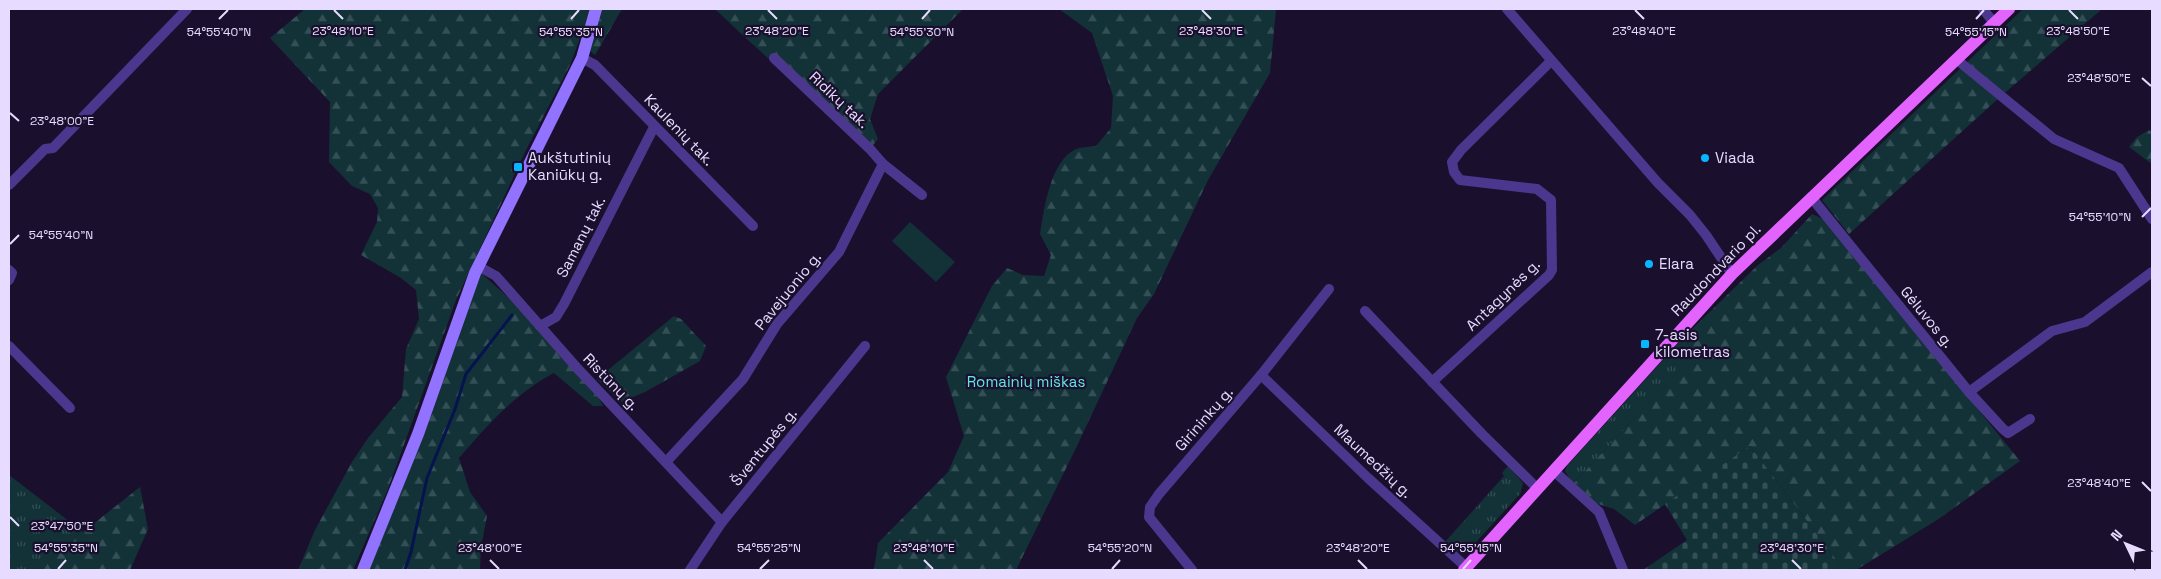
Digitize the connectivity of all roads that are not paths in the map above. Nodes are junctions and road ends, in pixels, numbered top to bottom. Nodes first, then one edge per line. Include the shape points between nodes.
1 (187, 9) edge
2 (596, 9) edge
3 (1507, 9) edge
4 (1984, 9) edge
5 (2009, 9) edge
6 (1994, 23) junction
7 (582, 58) junction
8 (774, 58) dead end
9 (1956, 59) junction
10 (1552, 61) junction
11 (654, 126) junction
12 (883, 164) junction
13 (9, 185) edge
14 (922, 195) dead end
15 (1811, 197) junction
16 (2152, 219) edge
17 (753, 226) dead end
18 (478, 266) junction
19 (9, 270) edge
20 (2152, 272) edge
21 (1732, 274) junction
22 (9, 280) edge
23 (1329, 289) dead end
24 (1364, 311) dead end
25 (540, 326) junction
26 (9, 346) edge
27 (865, 346) dead end
28 (1261, 375) junction
29 (1432, 382) junction
30 (1969, 392) junction
31 (70, 408) dead end
32 (2030, 419) dead end
33 (666, 462) junction
34 (1554, 472) junction
35 (1538, 489) junction
36 (722, 522) junction
37 (1465, 569) edge
38 (363, 570) edge
39 (690, 570) edge
40 (1192, 570) edge
41 (1624, 570) edge

1 - 13 street via 53,148 45,149
2 - 7 street
3 - 10 street
4 - 6 street
5 - 6 main road, Raudondvario pl.
6 - 9 main road, Raudondvario pl.
7 - 11 street, Kaulenių tak. via 595,65
7 - 18 street
8 - 12 street, Ridikų tak.
9 - 15 main road, Raudondvario pl.
9 - 16 street via 2054,139 2119,168
10 - 21 street via 1690,215
10 - 29 street, Antagynės g. via 1452,162 1460,180 1537,189 1552,200 1552,270
11 - 17 street, Kaulenių tak.
11 - 25 street, Samanų tak. via 564,304 556,317
12 - 14 street
12 - 33 street, Pavejuonio g. via 839,252 777,324 743,379
15 - 21 main road, Raudondvario pl.
15 - 30 street, Gėluvos g.
18 - 25 street, Ristūnų g. via 496,276
18 - 38 street via 418,434
19 - 22 street via 12,273
20 - 30 street via 2085,322 2052,331
21 - 34 main road, Raudondvario pl.
23 - 28 street, Girininkų g.
24 - 29 street
25 - 33 street, Ristūnų g.
26 - 31 street
27 - 36 street, Šventupės g.
28 - 37 street, Maumedžių g.
28 - 40 street, Girininkų g. via 1150,507 1149,517
29 - 35 street
30 - 32 street, Gėluvos g. via 2008,433
33 - 36 street, Ristūnų g.
34 - 35 main road, Raudondvario pl.
34 - 41 street via 1599,512
35 - 37 main road, Raudondvario pl.
36 - 39 street, Šventupės g.

